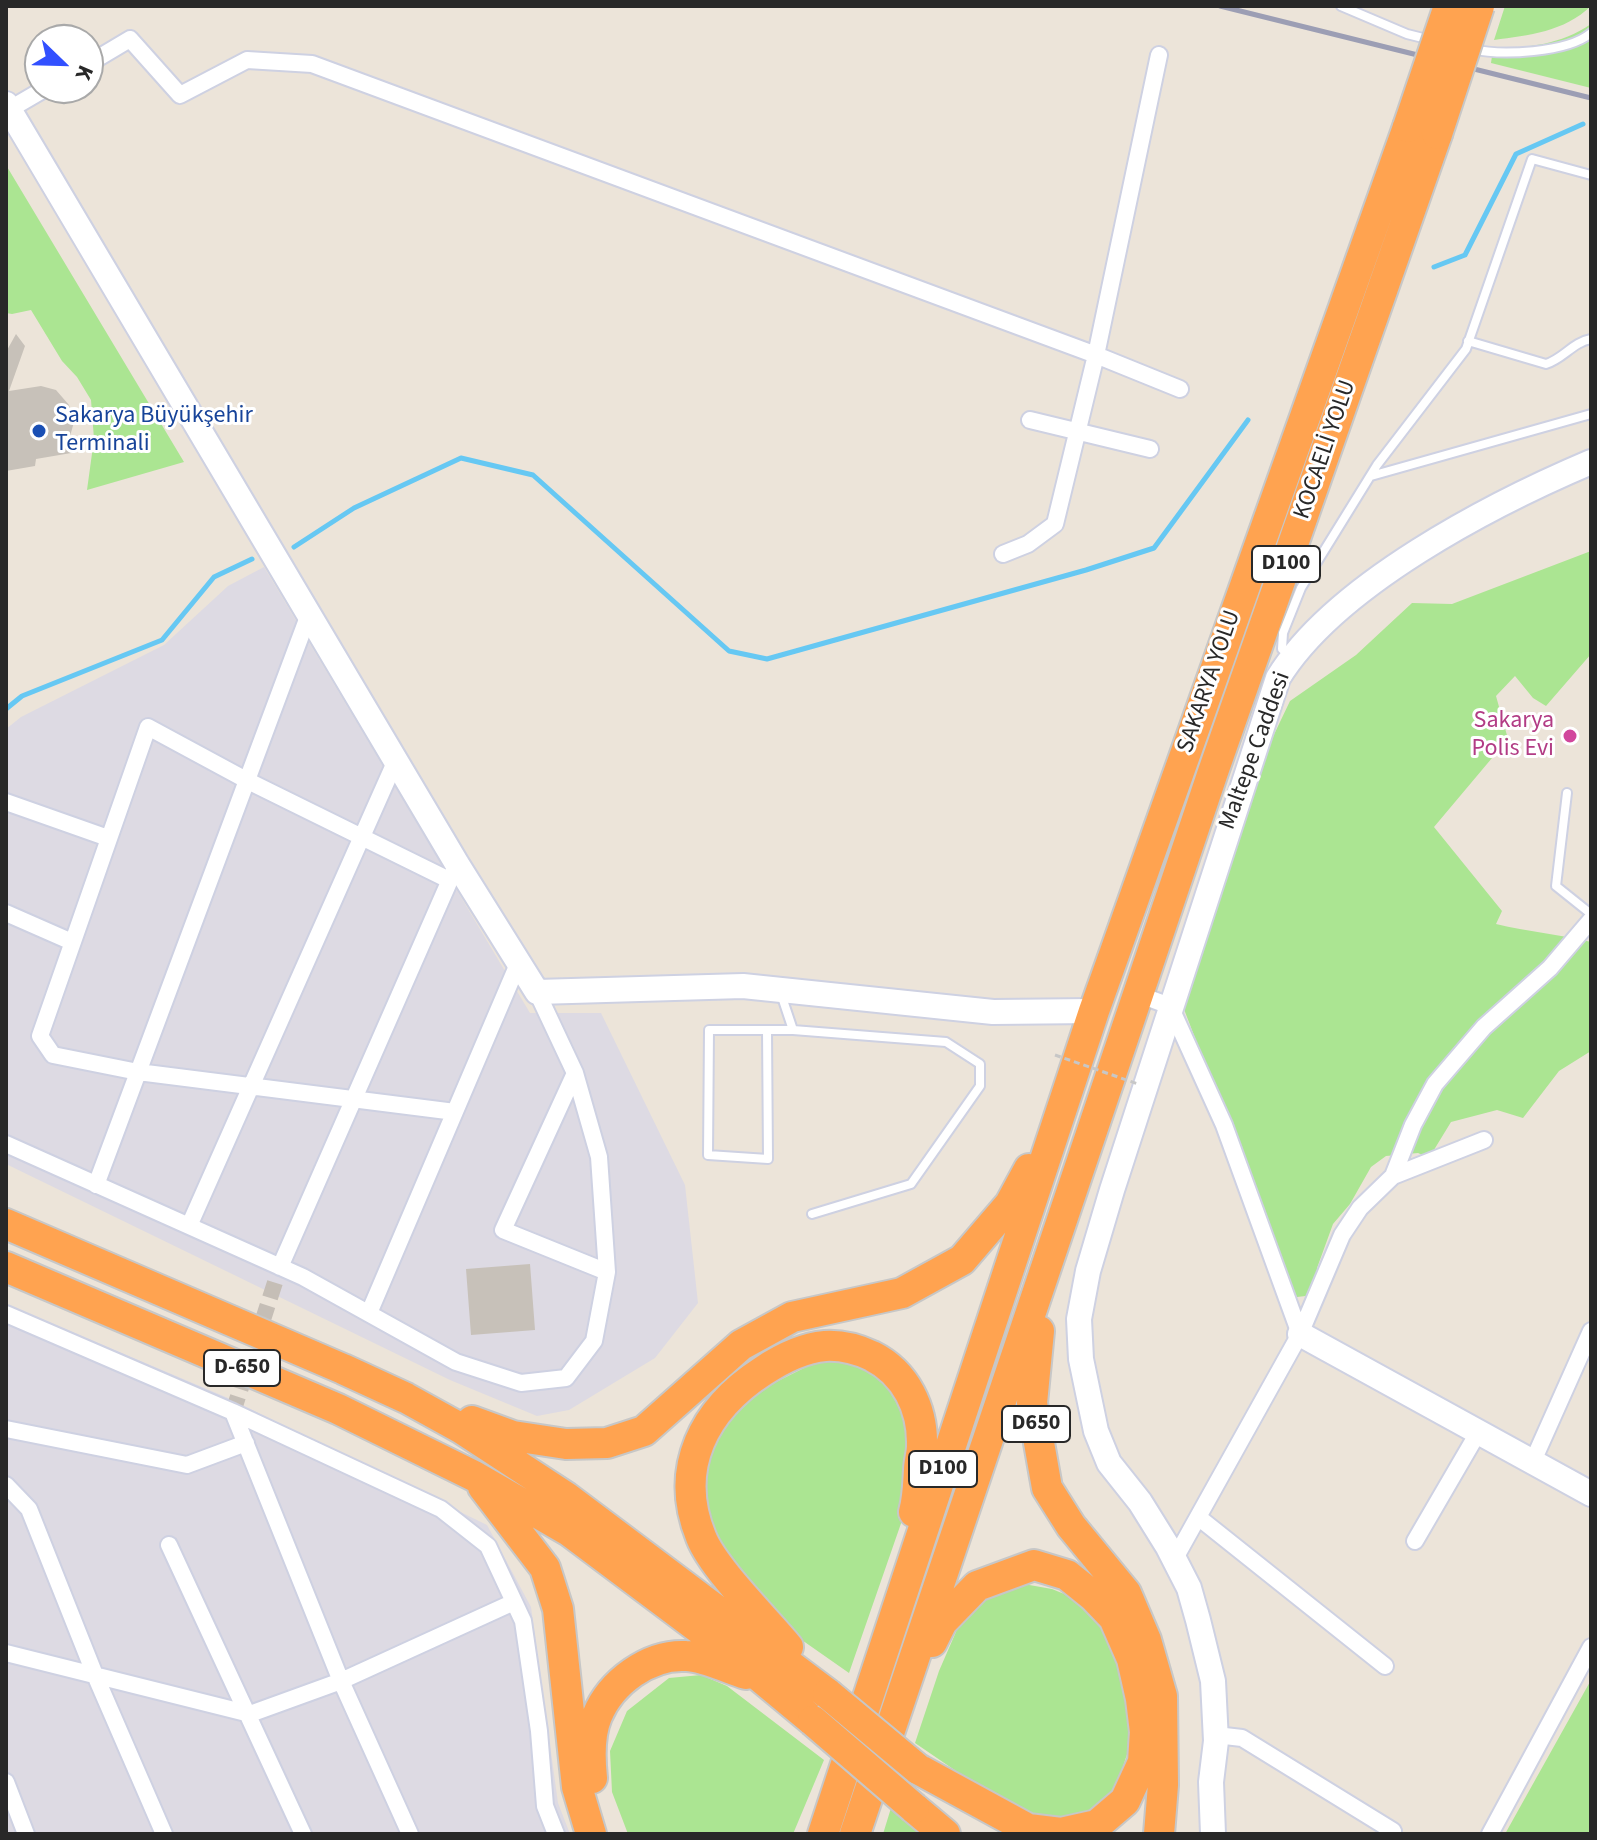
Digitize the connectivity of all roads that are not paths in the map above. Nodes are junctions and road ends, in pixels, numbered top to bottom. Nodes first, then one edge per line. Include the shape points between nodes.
1 (1341, 6) edge
2 (1449, 6) edge
3 (1479, 6) edge
4 (1591, 33) edge
5 (104, 54) edge
6 (1159, 55) dead end
7 (8, 106) edge
8 (1422, 130) junction
9 (1591, 175) edge
10 (1591, 339) edge
11 (1468, 341) junction
12 (1096, 355) junction
13 (1180, 389) dead end
14 (1591, 414) edge
15 (1030, 420) dead end
16 (1078, 431) junction
17 (1150, 449) dead end
18 (1591, 462) edge
19 (1370, 476) junction
20 (1003, 554) dead end
21 (309, 614) junction
22 (1291, 657) junction
23 (396, 760) junction
24 (248, 781) junction
25 (1567, 793) dead end
26 (6, 802) edge
27 (363, 835) junction
28 (108, 838) junction
29 (453, 872) junction
30 (6, 913) edge
31 (1591, 914) edge
32 (1591, 920) edge
33 (72, 942) junction
34 (518, 964) junction
35 (780, 990) junction
36 (537, 992) junction
37 (1140, 995) junction
38 (1170, 1006) junction
39 (1094, 1011) junction
40 (767, 1030) junction
41 (793, 1030) junction
42 (138, 1072) junction
43 (575, 1073) junction
44 (251, 1086) junction
45 (354, 1099) junction
46 (1065, 1104) junction
47 (455, 1112) junction
48 (1484, 1140) dead end
49 (6, 1144) edge
50 (1393, 1176) junction
51 (96, 1185) junction
52 (812, 1214) dead end
53 (6, 1224) edge
54 (189, 1226) junction
55 (6, 1267) edge
56 (280, 1267) junction
57 (607, 1272) junction
58 (369, 1313) junction
59 (6, 1314) edge
60 (1590, 1333) edge
61 (1300, 1334) junction
62 (406, 1398) junction
63 (233, 1412) junction
64 (6, 1429) edge
65 (1479, 1431) junction
66 (246, 1443) junction
67 (1533, 1461) junction
68 (474, 1476) junction
69 (6, 1485) edge
70 (1591, 1494) edge
71 (1198, 1517) junction
72 (1415, 1541) dead end
73 (169, 1545) dead end
74 (1174, 1560) junction
75 (514, 1602) junction
76 (1591, 1647) edge
77 (882, 1649) junction
78 (6, 1653) edge
79 (1385, 1666) dead end
80 (95, 1675) junction
81 (341, 1681) junction
82 (767, 1681) junction
83 (828, 1694) junction
84 (250, 1714) junction
85 (894, 1723) junction
86 (1216, 1735) junction
87 (848, 1758) junction
88 (918, 1769) junction
89 (6, 1782) edge
90 (1393, 1831) dead end
91 (26, 1834) edge
92 (164, 1834) edge
93 (303, 1834) edge
94 (410, 1834) edge
95 (556, 1834) edge
96 (591, 1834) edge
97 (606, 1834) edge
98 (808, 1834) edge
99 (823, 1834) edge
100 (855, 1834) edge
101 (943, 1834) edge
102 (1010, 1834) edge
103 (1159, 1834) edge
104 (1213, 1834) edge
105 (1490, 1834) edge

1 - 4 lane via 1407,34 1478,51 1551,48
2 - 8 highway, D100, bridge
3 - 8 highway, D100, bridge
5 - 12 street via 130,39 180,95 247,60 312,64
6 - 12 street
7 - 21 street
8 - 37 highway, KOCAELİ YOLU / D100
8 - 39 highway, SAKARYA YOLU / D100
9 - 11 lane via 1532,159
10 - 11 lane via 1546,364
11 - 19 lane
12 - 13 street
12 - 16 street
14 - 19 lane
15 - 16 street
16 - 17 street
16 - 20 street via 1055,524
18 - 22 street, Maltepe Caddesi via 1542,483 1392,569 1330,617
19 - 22 lane via 1301,588 1283,633 1282,649
21 - 23 street
21 - 24 street
22 - 38 street, Maltepe Caddesi via 1278,678
23 - 27 street
23 - 29 street
24 - 27 street
24 - 28 street via 148,727
24 - 42 street
25 - 31 lane via 1556,886
26 - 28 street
27 - 29 street
27 - 44 street
28 - 33 street
29 - 34 street
29 - 45 street
30 - 33 street
32 - 50 street via 1435,1084
33 - 42 street via 40,1036 53,1055
34 - 36 street
34 - 47 street
35 - 36 street via 743,986
35 - 39 street via 993,1012
35 - 41 lane
36 - 43 street
37 - 38 street
37 - 85 highway, D100
37 - 103 highway, D650 via 1037,1337 1032,1403 1047,1488 1126,1593 1146,1640 1162,1696
38 - 61 street via 1224,1125
38 - 74 street, Maltepe Caddesi via 1088,1271 1079,1319 1081,1359 1096,1431 1109,1463 1140,1502
39 - 46 highway, SAKARYA YOLU / D100
40 - 40 lane via 709,1030 708,1155 768,1159
40 - 41 lane
41 - 52 lane via 946,1042 980,1064 980,1086 911,1184
42 - 44 street
42 - 51 street
43 - 57 street via 599,1157
43 - 57 street via 503,1230
44 - 45 street
44 - 54 street
45 - 47 street
45 - 56 street
46 - 62 highway via 1010,1204 962,1260 902,1293 792,1317 741,1345 644,1431 607,1443 566,1444 513,1436
46 - 77 highway, D100
47 - 58 street
48 - 50 street
49 - 51 street
50 - 61 street via 1360,1208 1342,1235
51 - 54 street
53 - 62 highway, D-650
54 - 56 street
55 - 68 highway, D-650 via 338,1409
56 - 58 street
57 - 58 street via 594,1341 566,1378 521,1383 456,1362
59 - 63 street
60 - 67 street
61 - 65 street
61 - 71 street
62 - 83 highway via 566,1497
63 - 66 street
63 - 75 street via 441,1509 488,1546
64 - 66 street via 187,1465
65 - 67 street
65 - 72 street
66 - 81 street
67 - 70 street
68 - 82 highway via 569,1531
68 - 96 highway via 545,1568 558,1609 577,1787
69 - 80 street via 29,1509
71 - 74 street
71 - 79 street
73 - 84 street
74 - 86 street, Maltepe Caddesi via 1189,1588 1213,1681
75 - 81 street
75 - 95 street via 523,1621 545,1806
76 - 105 street
77 - 83 highway via 920,1490 922,1430 918,1410 898,1375 882,1361 844,1347 824,1346 769,1366 725,1401 698,1443 691,1491 707,1552
77 - 87 highway, D100
78 - 80 street
80 - 84 street
80 - 92 street
81 - 84 street
81 - 94 street
82 - 97 highway via 687,1656 652,1661 618,1683 597,1716 590,1756 594,1801
82 - 101 highway, bridge
83 - 88 highway, bridge
84 - 93 street
85 - 88 highway via 942,1622 977,1586 1034,1565 1067,1575 1114,1618 1132,1659 1141,1699 1143,1762 1125,1801 1097,1825 1061,1833 1028,1829
85 - 100 highway, D100
86 - 90 street via 1242,1738
86 - 104 street, Maltepe Caddesi
87 - 98 highway
87 - 99 highway, D100
88 - 102 highway
89 - 91 street

